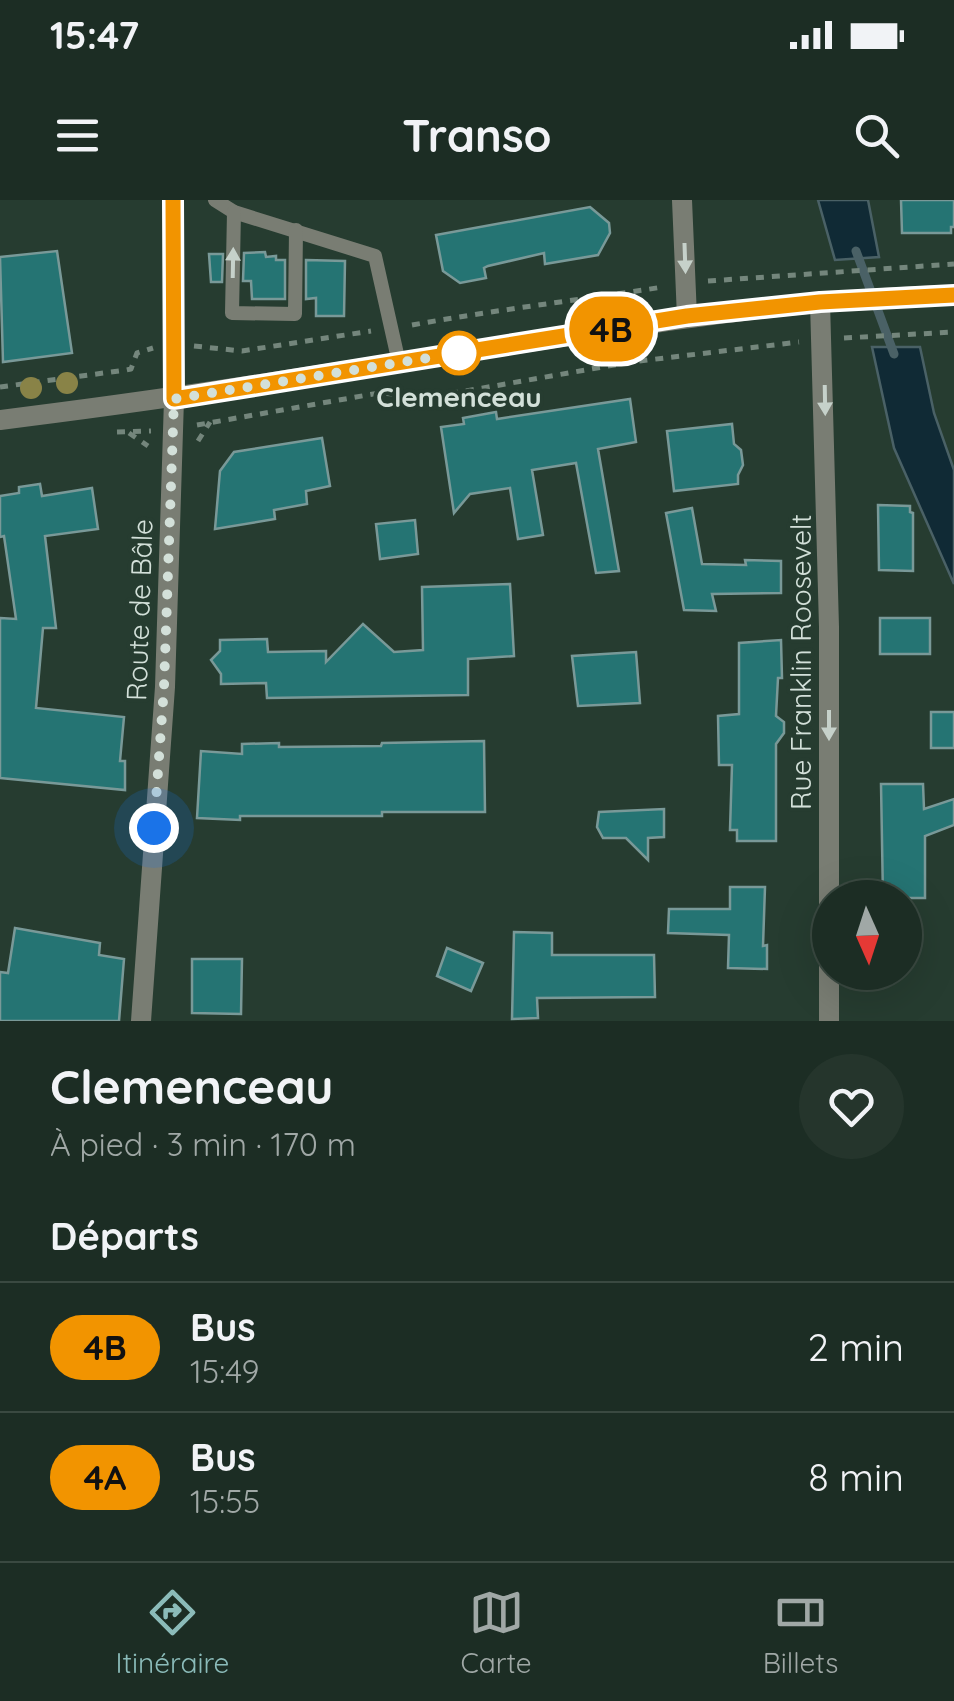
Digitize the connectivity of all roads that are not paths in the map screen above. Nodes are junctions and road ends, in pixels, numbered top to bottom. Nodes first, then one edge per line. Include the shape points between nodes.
1 (173, 200) edge
2 (215, 200) edge
3 (682, 200) edge
4 (234, 212) junction
5 (296, 230) junction
6 (954, 295) edge
7 (820, 302) junction
8 (687, 316) junction
9 (399, 363) junction
10 (174, 399) junction
11 (0, 420) edge
12 (141, 1021) edge
13 (829, 1021) edge

1 - 10 street, Route de Bâle
2 - 4 lane
3 -> 8 street
4 - 5 lane
5 -> 4 lane via 294,314 232,313
5 - 9 lane via 375,256
6 - 7 street
7 - 8 street
7 -> 13 street, Rue Franklin Roosevelt
8 - 9 street
9 - 10 street
10 - 11 street
10 - 12 street, Route de Bâle via 164,687

